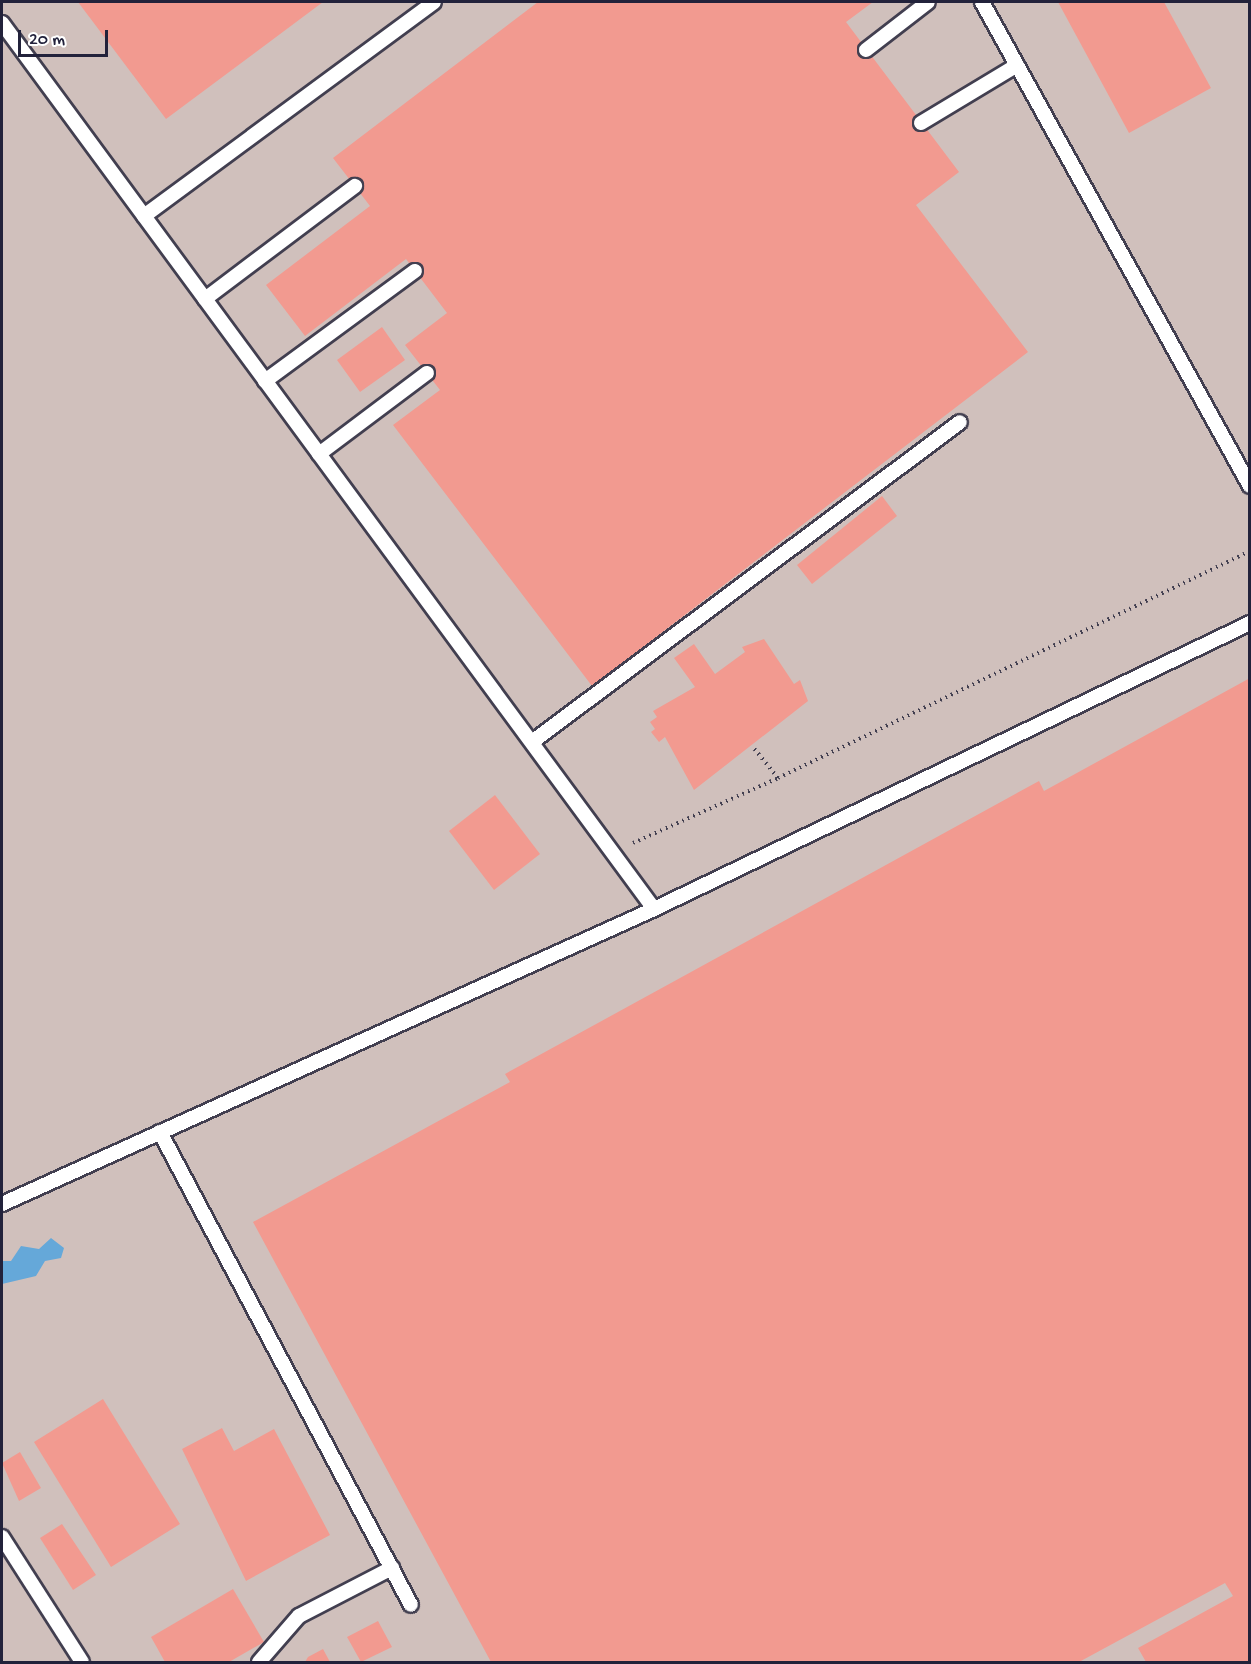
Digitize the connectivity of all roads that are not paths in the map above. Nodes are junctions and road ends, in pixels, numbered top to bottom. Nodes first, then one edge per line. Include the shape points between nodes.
1 (435, 2) edge
2 (928, 2) edge
3 (982, 2) edge
4 (2, 23) edge
5 (866, 50) dead end
6 (1017, 65) junction
7 (921, 123) dead end
8 (355, 186) dead end
9 (144, 216) junction
10 (415, 271) dead end
11 (205, 299) junction
12 (427, 373) dead end
13 (266, 381) junction
14 (960, 422) dead end
15 (319, 454) junction
16 (1250, 486) edge
17 (1250, 623) edge
18 (532, 742) junction
19 (654, 909) junction
20 (160, 1132) junction
21 (2, 1204) edge
22 (2, 1537) edge
23 (392, 1568) junction
24 (411, 1605) dead end
25 (82, 1662) edge
26 (260, 1662) edge

1 - 9 lane
2 - 5 lane
3 - 6 lane
4 - 9 lane
6 - 7 lane
6 - 16 lane
8 - 11 lane
9 - 11 lane
10 - 13 lane
11 - 13 lane
12 - 15 lane
13 - 15 lane
14 - 18 lane
15 - 18 lane
17 - 19 lane
18 - 19 lane
19 - 20 lane
20 - 21 lane
20 - 23 lane
22 - 25 lane
23 - 24 lane
23 - 26 lane via 298,1616

